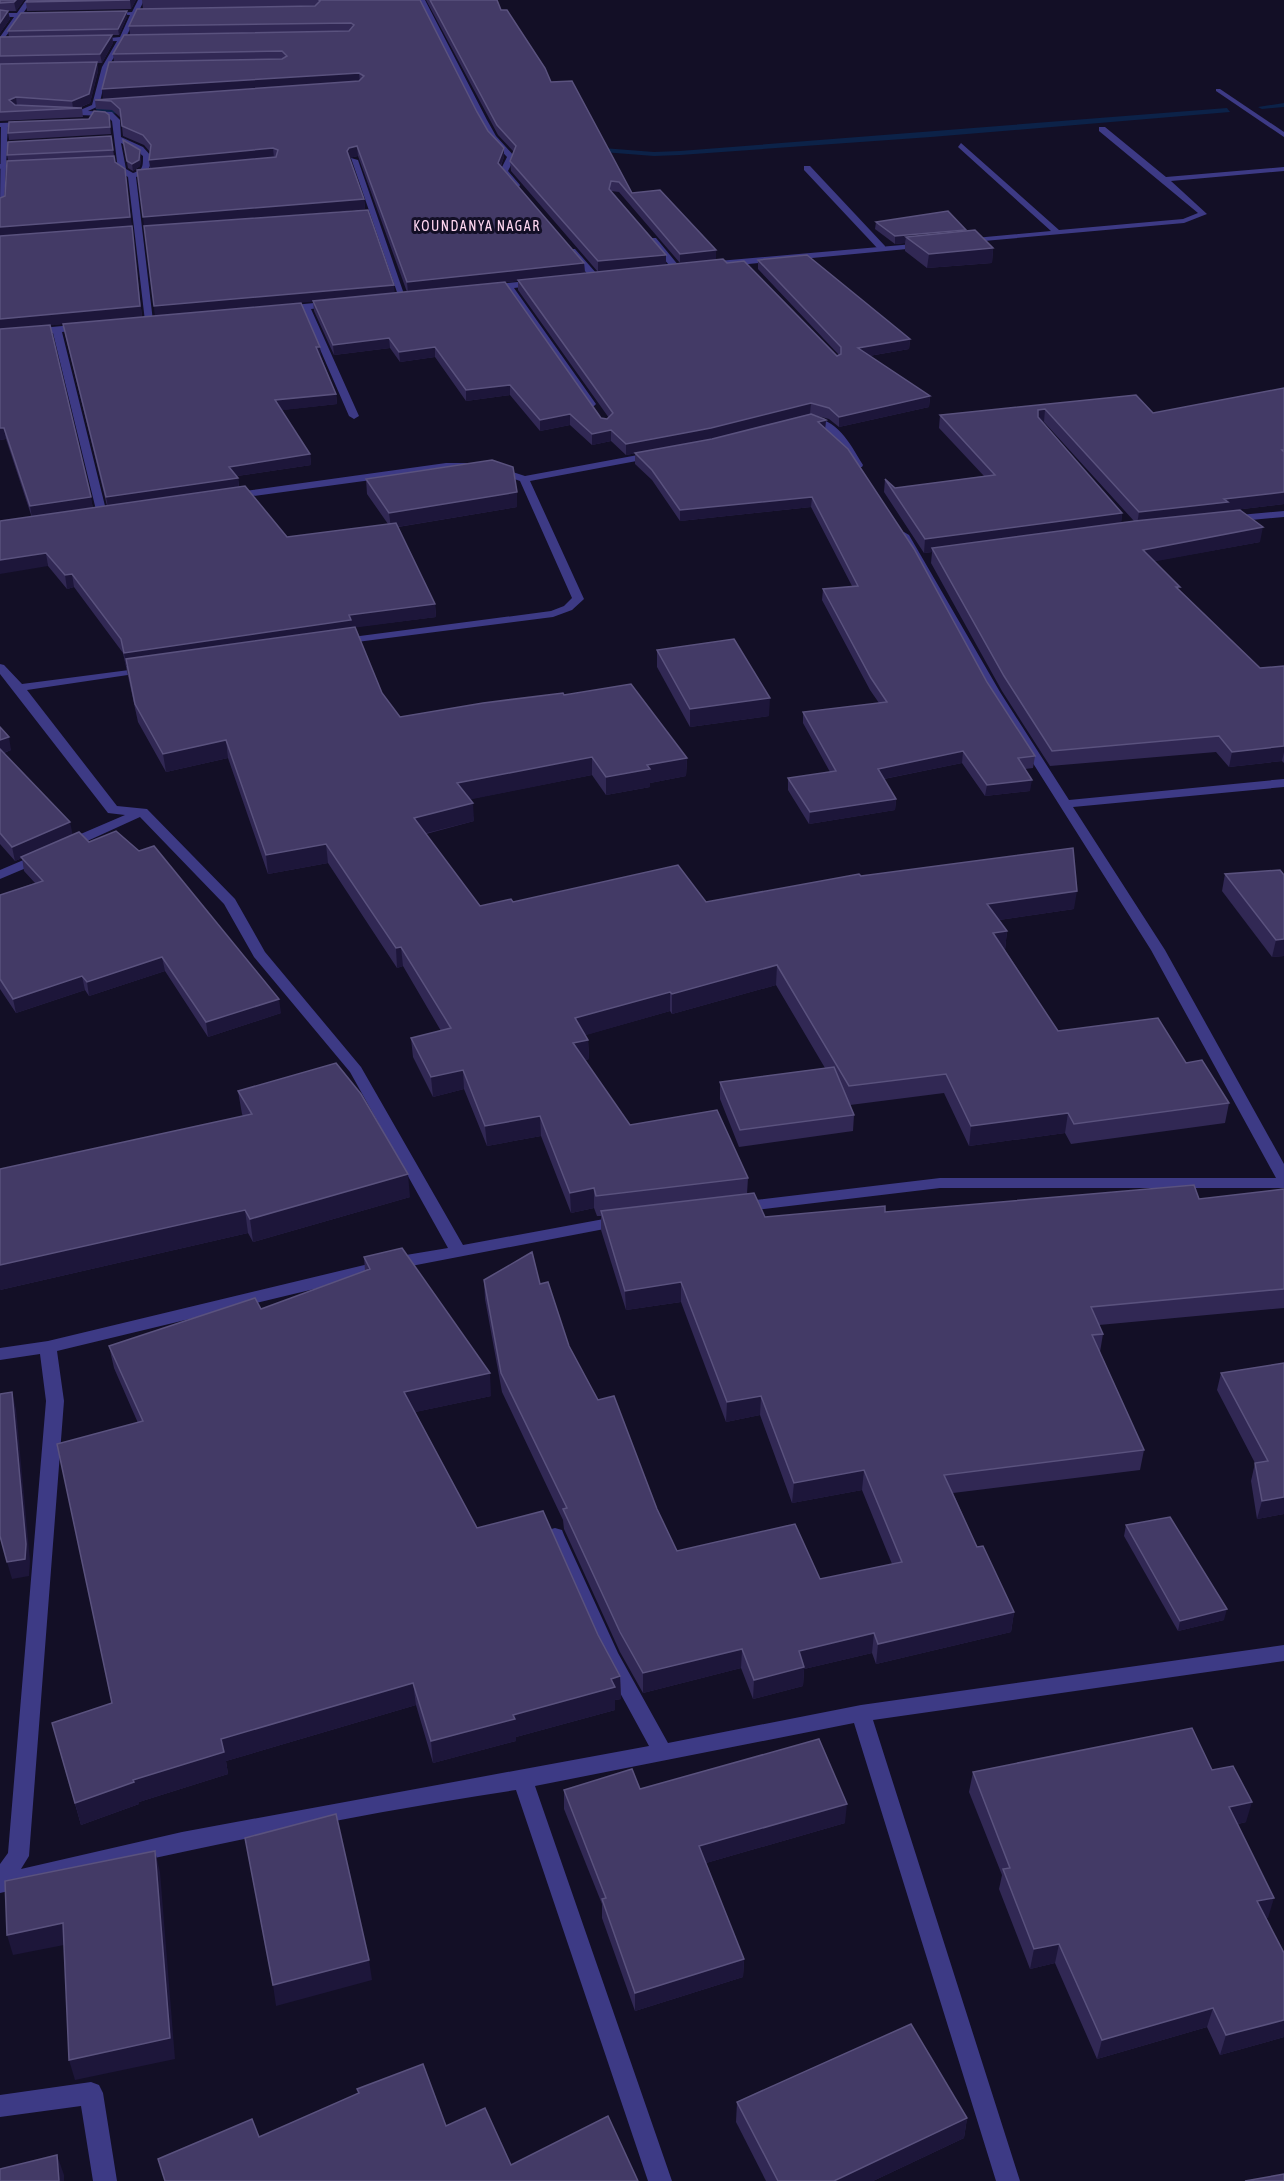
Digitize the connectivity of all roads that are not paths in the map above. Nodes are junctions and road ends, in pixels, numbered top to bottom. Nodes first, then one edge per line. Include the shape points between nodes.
1 (29, 0) edge
2 (141, 0) edge
3 (422, 0) edge
4 (158, 13) edge
5 (43, 14) edge
6 (100, 14) edge
7 (135, 14) junction
8 (0, 15) edge
9 (20, 15) junction
10 (122, 39) junction
11 (144, 39) edge
12 (89, 40) edge
13 (0, 41) edge
14 (12, 41) edge
15 (117, 66) edge
16 (93, 67) edge
17 (105, 67) junction
18 (1218, 90) dead end
19 (107, 102) edge
20 (95, 103) junction
21 (67, 113) edge
22 (77, 113) junction
23 (116, 120) junction
24 (73, 122) edge
25 (40, 123) edge
26 (2, 125) edge
27 (1102, 129) dead end
28 (1284, 135) edge
29 (105, 138) edge
30 (117, 138) junction
31 (37, 143) edge
32 (2, 145) edge
33 (961, 145) dead end
34 (354, 160) edge
35 (121, 161) junction
36 (109, 162) edge
37 (14, 166) edge
38 (1, 167) edge
39 (807, 168) dead end
40 (1284, 169) edge
41 (157, 174) edge
42 (132, 176) junction
43 (1164, 179) junction
44 (518, 188) edge
45 (0, 206) edge
46 (373, 213) junction
47 (361, 214) edge
48 (149, 230) edge
49 (137, 231) junction
50 (126, 232) edge
51 (645, 232) edge
52 (1058, 233) junction
53 (564, 241) edge
54 (952, 242) edge
55 (940, 243) edge
56 (882, 248) junction
57 (743, 261) junction
58 (699, 265) edge
59 (687, 267) edge
60 (676, 268) junction
61 (664, 269) edge
62 (751, 269) edge
63 (606, 275) edge
64 (594, 276) junction
65 (583, 278) edge
66 (551, 281) edge
67 (508, 286) junction
68 (473, 290) edge
69 (415, 297) edge
70 (404, 298) junction
71 (393, 299) edge
72 (339, 304) edge
73 (306, 307) junction
74 (273, 310) edge
75 (160, 320) edge
76 (149, 321) junction
77 (137, 322) edge
78 (91, 326) edge
79 (57, 329) junction
80 (0, 334) edge
81 (354, 416) dead end
82 (600, 416) edge
83 (794, 422) edge
84 (664, 453) edge
85 (524, 478) junction
86 (868, 479) edge
87 (219, 497) edge
88 (102, 514) edge
89 (1284, 514) edge
90 (1215, 520) edge
91 (900, 529) edge
92 (324, 643) edge
93 (0, 667) edge
94 (163, 667) edge
95 (19, 688) junction
96 (1284, 783) edge
97 (1064, 804) junction
98 (142, 812) junction
99 (0, 875) edge
100 (1284, 1178) edge
101 (1284, 1183) edge
102 (728, 1208) edge
103 (634, 1219) edge
104 (456, 1250) junction
105 (48, 1347) junction
106 (0, 1354) edge
107 (555, 1535) edge
108 (1284, 1653) edge
109 (861, 1713) junction
110 (663, 1753) junction
111 (523, 1780) junction
112 (0, 1882) edge
113 (0, 2106) edge
114 (105, 2181) edge
115 (660, 2181) edge
116 (1008, 2181) edge

1 - 9 street
2 - 7 street
3 - 44 street via 483,120 509,152 511,157 504,171
4 - 7 street
5 - 9 street
6 - 7 street
7 - 10 street
8 - 9 street
9 - 13 street
10 - 11 street
10 - 12 street
10 - 17 street
13 - 14 street
15 - 17 street
16 - 17 street
17 - 20 street
18 - 28 street
19 - 20 street
20 - 22 street
21 - 22 street
22 - 23 street via 109,114
23 - 24 street
23 - 30 street
25 - 26 street
26 - 32 street
27 - 43 street
29 - 30 street
30 - 35 street
30 - 42 street via 147,156 147,167
31 - 32 street
32 - 38 street
33 - 52 street
34 - 46 street
35 - 36 street
35 - 42 street via 122,170
37 - 38 street
38 - 45 street
39 - 56 street
40 - 43 street
41 - 42 street
42 - 49 street
43 - 52 street via 1203,214 1184,221
46 - 47 street
46 - 70 street
48 - 49 street
49 - 50 street
49 - 76 street
51 - 60 street
52 - 54 street
53 - 64 street
55 - 56 street
56 - 57 street
57 - 58 street
57 - 62 street
59 - 60 street
60 - 61 street
63 - 64 street
64 - 65 street
66 - 67 street
67 - 68 street
67 - 82 street
69 - 70 street
70 - 71 street
72 - 73 street
73 - 74 street
73 - 81 street
75 - 76 street
76 - 77 street
78 - 79 street
79 - 80 street
79 - 88 street
83 - 86 street via 821,420 834,429
84 - 85 street
85 - 87 street via 482,466 446,466
85 - 92 street via 578,599 568,608 553,614
89 - 90 street
91 - 97 street via 926,559 994,692
93 - 95 street
94 - 95 street
95 - 98 street via 112,810
96 - 97 street
97 - 100 street via 1158,950
98 - 99 street
98 - 104 street via 230,902 259,954 356,1070
101 - 102 street via 940,1183
103 - 104 street
104 - 105 street
105 - 106 street
105 - 112 street via 55,1401 18,1856
107 - 110 street via 610,1656
108 - 109 street
109 - 110 street
109 - 116 street
110 - 111 street
111 - 112 street via 194,1839
111 - 115 street
113 - 114 street via 91,2094

